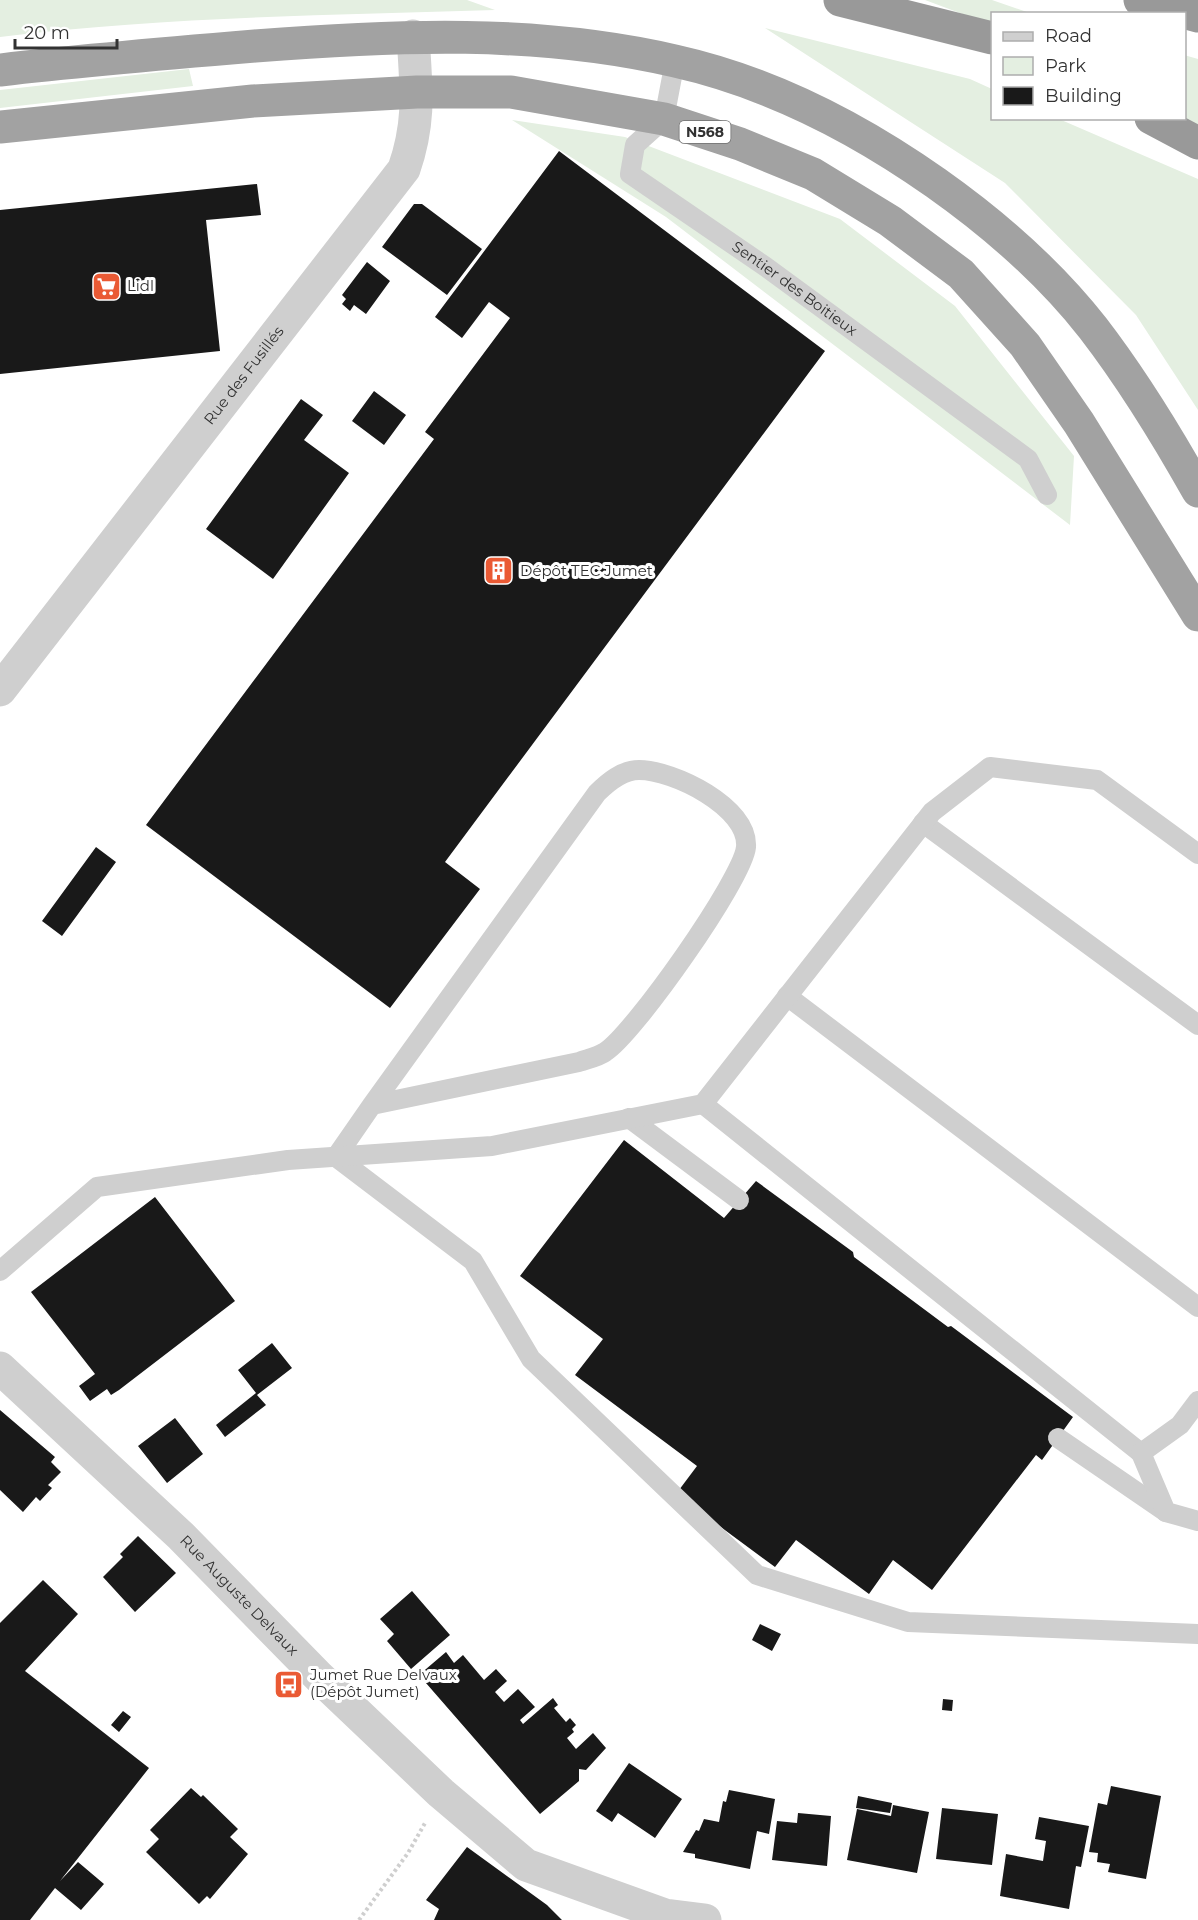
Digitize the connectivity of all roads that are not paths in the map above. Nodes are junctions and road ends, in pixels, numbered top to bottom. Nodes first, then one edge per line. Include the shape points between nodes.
1 (840, 0) edge
2 (1140, 0) edge
3 (1184, 12) edge
4 (413, 36) junction
5 (991, 38) edge
6 (675, 61) junction
7 (0, 70) edge
8 (417, 92) junction
9 (664, 119) junction
10 (1155, 120) edge
11 (0, 127) edge
12 (1198, 143) edge
13 (1198, 491) edge
14 (1047, 495) dead end
15 (1198, 615) edge
16 (0, 690) edge
17 (923, 823) junction
18 (1198, 854) edge
19 (787, 996) junction
20 (1198, 1024) edge
21 (703, 1104) junction
22 (372, 1105) junction
23 (629, 1118) junction
24 (336, 1157) junction
25 (739, 1200) dead end
26 (0, 1271) edge
27 (1198, 1307) edge
28 (0, 1368) edge
29 (1198, 1401) edge
30 (1058, 1438) dead end
31 (1141, 1453) junction
32 (1166, 1512) junction
33 (1198, 1521) edge
34 (1198, 1634) edge
35 (705, 1920) edge

1 - 5 highway
2 - 3 highway
4 - 6 highway via 517,38
4 - 7 highway
4 - 8 street, Rue des Fusillés
6 - 9 lane
6 - 13 highway via 796,102 887,149 977,213 1021,250 1091,325 1145,399
8 - 9 highway, N568 via 511,92
8 - 11 highway, N568 via 221,104
8 - 16 street, Rue des Fusillés via 415,133 404,170
9 - 14 lane, Sentier des Boitieux via 635,145 630,174 766,267 1028,459
9 - 15 highway, N568 via 813,174 890,221 961,274 1026,345
10 - 12 highway
17 - 18 lane via 990,767 1097,780
17 - 19 lane
17 - 20 lane
19 - 21 lane
19 - 27 lane
21 - 23 lane
21 - 31 lane
22 - 22 lane via 597,793 613,777 639,770 680,779 721,803 742,826 746,848 695,942 627,1031 605,1052 579,1062
22 - 24 lane
23 - 24 lane via 492,1146
23 - 25 lane
24 - 26 lane via 288,1160 97,1187
24 - 34 lane via 473,1261 531,1359 757,1575 908,1623
28 - 35 street, Rue Auguste Delvaux via 181,1536 319,1677 441,1793 526,1865 665,1915
29 - 31 lane via 1180,1425
30 - 32 lane
31 - 32 lane
32 - 33 lane

